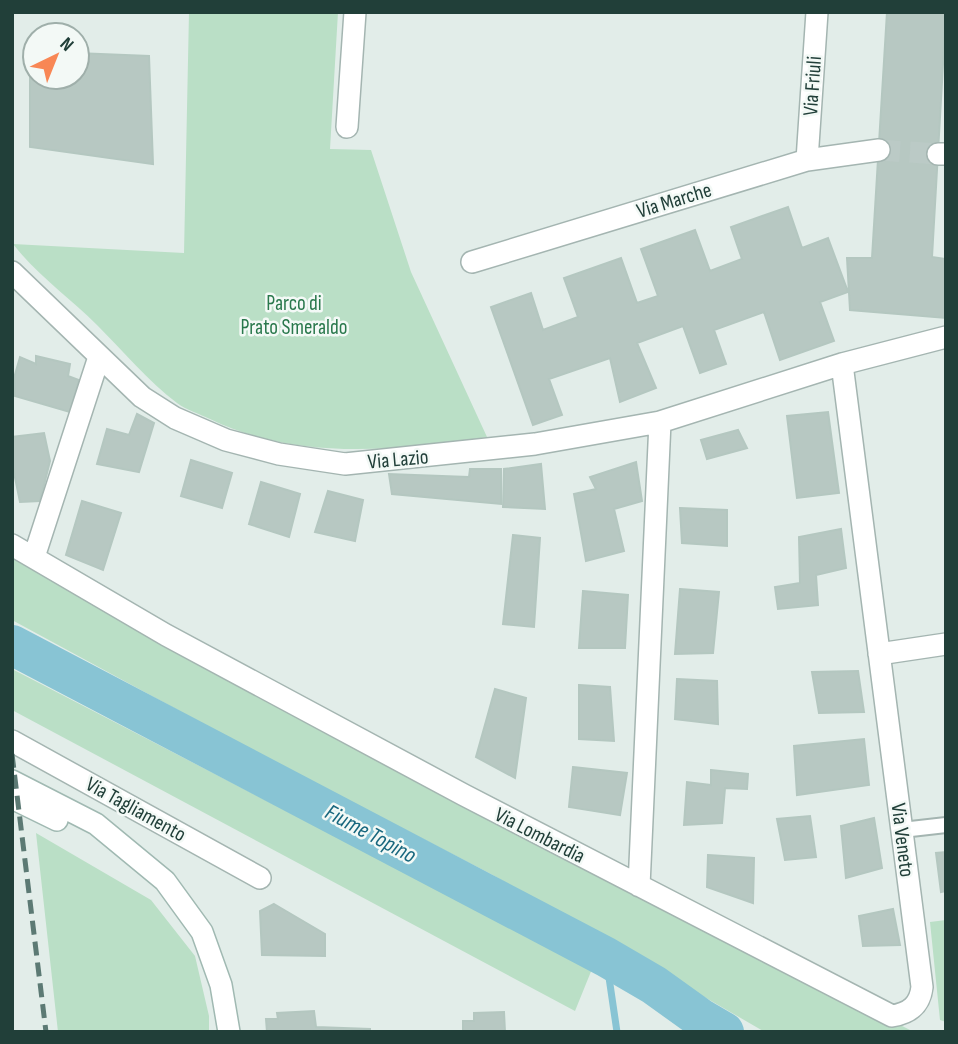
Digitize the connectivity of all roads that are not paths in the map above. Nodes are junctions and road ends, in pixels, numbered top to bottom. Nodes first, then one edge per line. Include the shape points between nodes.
1 (355, 12) edge
2 (817, 12) edge
3 (347, 127) dead end
4 (879, 150) tunnel mouth
5 (807, 160) junction
6 (472, 262) dead end
7 (12, 272) edge
8 (946, 337) edge
9 (99, 357) junction
10 (842, 364) junction
11 (660, 422) junction
12 (12, 545) edge
13 (34, 557) junction
14 (946, 644) edge
15 (879, 654) junction
16 (12, 741) edge
17 (12, 781) edge
18 (12, 799) edge
19 (946, 825) edge
20 (902, 830) junction
21 (121, 844) junction
22 (260, 878) dead end
23 (639, 886) junction
24 (229, 1032) edge

1 - 3 street
2 - 5 street, Via Friuli
4 - 5 street, Via Marche
5 - 6 street, Via Marche
7 - 9 street, Via Lazio
8 - 10 street, Via Lazio
9 - 11 street, Via Lazio via 142,397 175,418 226,440 345,464 535,444
9 - 13 street
10 - 11 street, Via Lazio
10 - 15 street, Via Veneto
11 - 23 street
12 - 13 street
13 - 23 street, Via Lombardia via 166,635
14 - 15 street
15 - 20 street, Via Veneto
16 - 22 street, Via Tagliamento
17 - 21 street, Via Tagliamento via 96,824
18 - 21 street, Via Tagliamento
19 - 20 lane
20 - 23 street, Via Veneto via 922,987 913,1008 903,1014 892,1016
21 - 24 street, Via Tagliamento via 165,881 202,932 221,985

